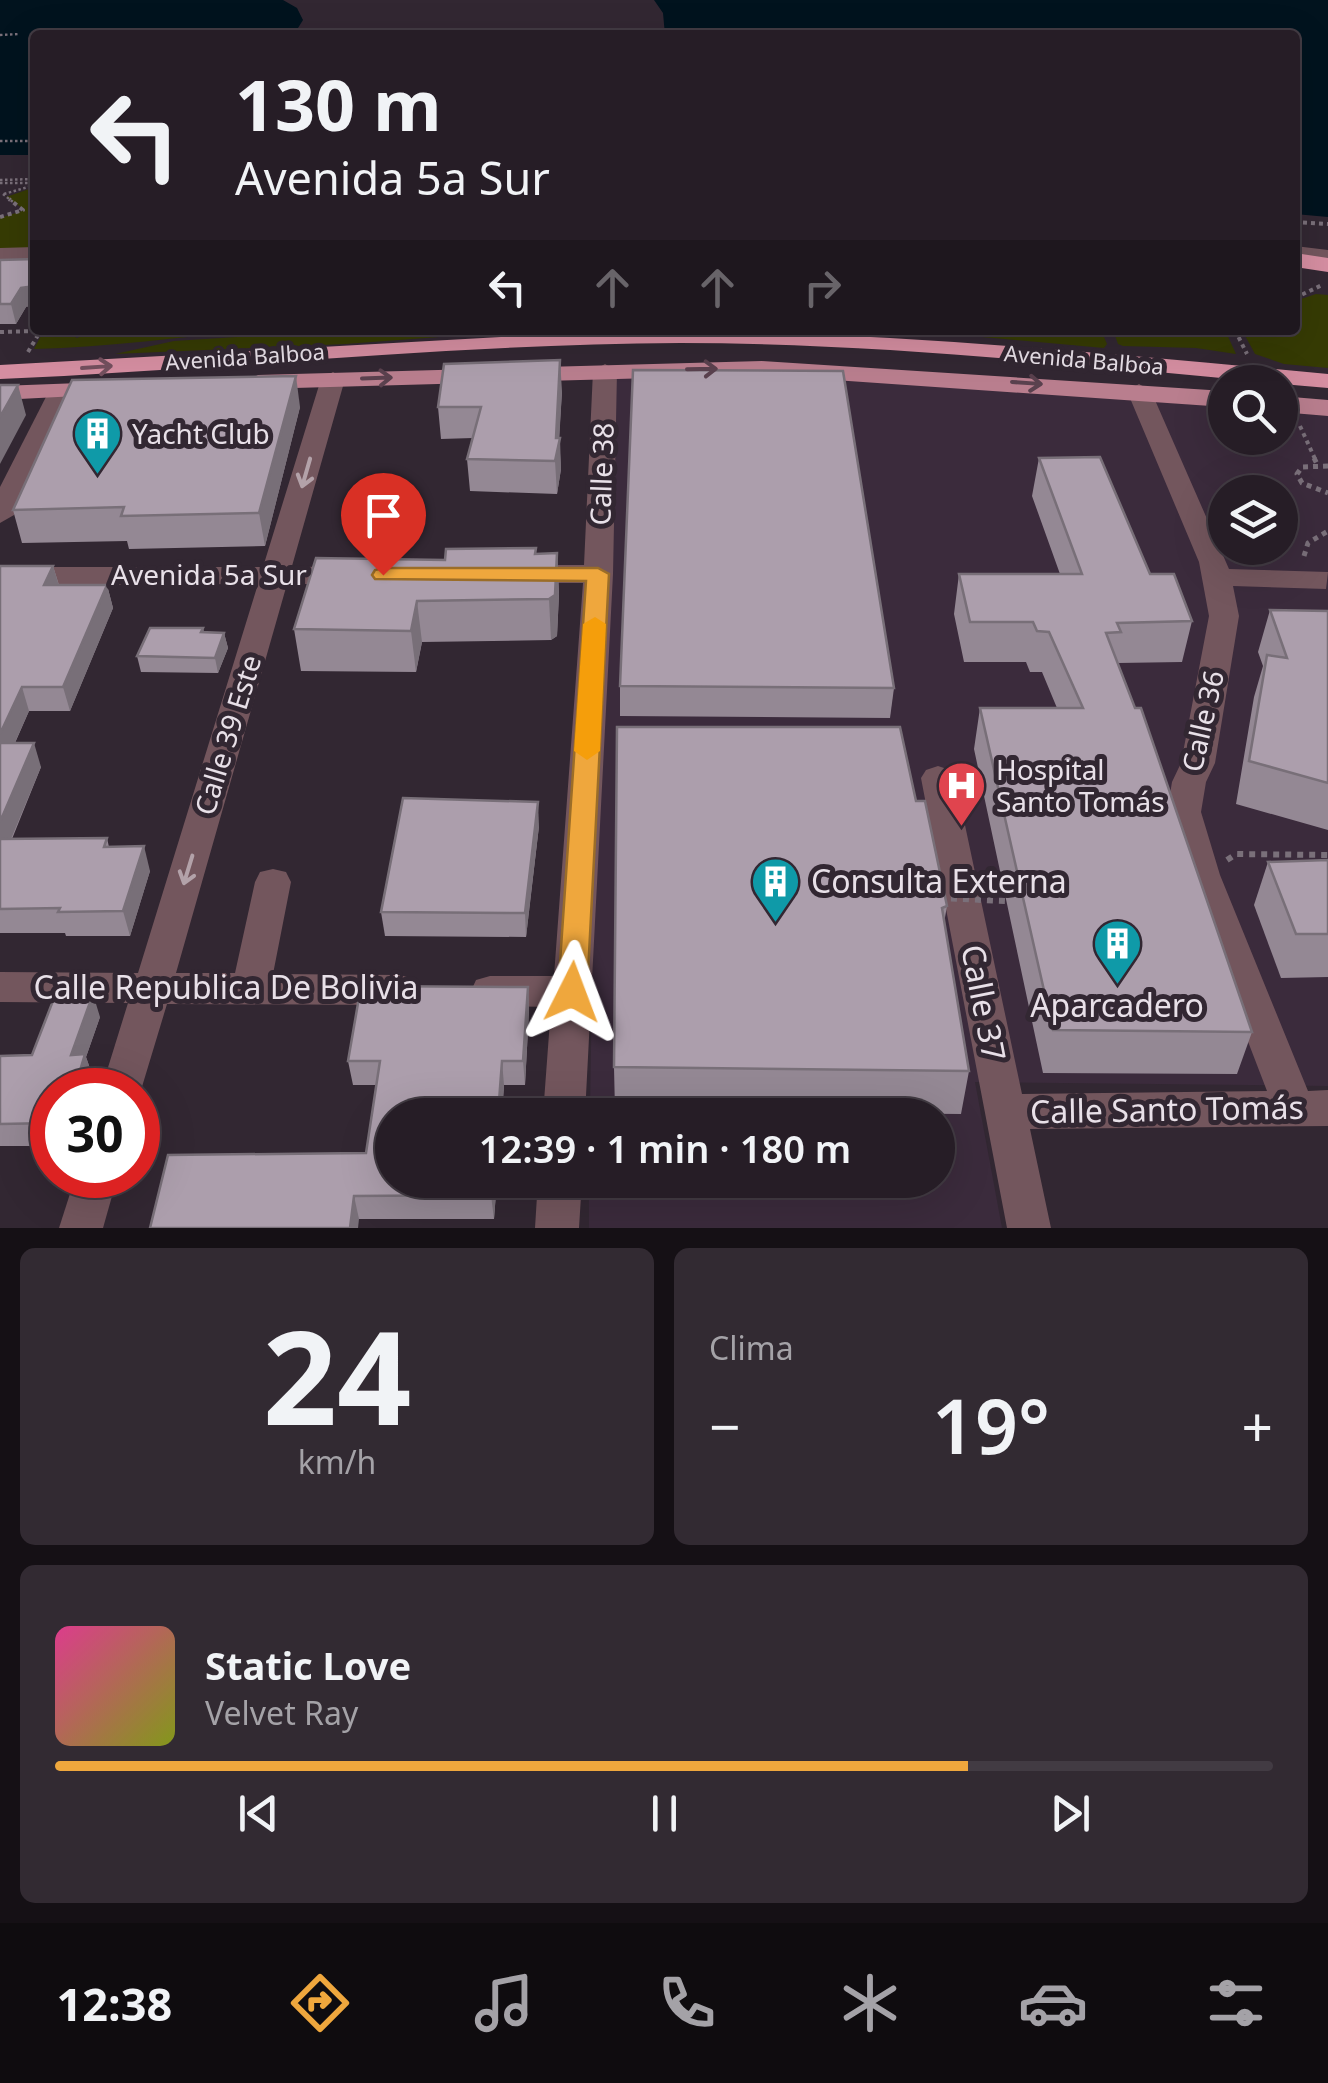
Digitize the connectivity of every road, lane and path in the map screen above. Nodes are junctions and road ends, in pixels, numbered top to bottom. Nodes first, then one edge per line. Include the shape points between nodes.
1 (3, 34) edge
2 (20, 34) dead end
3 (0, 42) edge
4 (0, 141) edge
5 (30, 141) edge
6 (0, 181) edge
7 (30, 182) edge
8 (30, 184) edge
9 (1, 195) edge
10 (0, 217) edge
11 (1300, 223) edge
12 (1328, 225) edge
13 (1300, 253) edge
14 (30, 254) edge
15 (0, 255) edge
16 (1328, 257) edge
17 (30, 262) edge
18 (1300, 262) edge
19 (0, 263) edge
20 (1325, 275) edge
21 (1300, 294) edge
22 (30, 331) edge
23 (0, 332) edge
24 (38, 335) edge
25 (689, 335) edge
26 (884, 335) edge
27 (1237, 335) edge
28 (683, 336) junction
29 (928, 346) junction
30 (26, 354) dead end
31 (1248, 357) dead end
32 (0, 372) edge
33 (606, 372) junction
34 (333, 379) junction
35 (1328, 382) edge
36 (61, 391) junction
37 (1139, 391) junction
38 (0, 393) edge
39 (1208, 397) edge
40 (1298, 406) edge
41 (1328, 408) edge
42 (1299, 424) dead end
43 (1317, 464) junction
44 (1328, 466) edge
45 (1328, 493) edge
46 (0, 516) edge
47 (484, 574) edge
48 (598, 574) junction
49 (1327, 574) edge
50 (275, 575) junction
51 (389, 575) edge
52 (0, 576) edge
53 (1215, 577) junction
54 (938, 778) dead end
55 (1328, 855) edge
56 (1202, 875) junction
57 (273, 882) dead end
58 (930, 898) edge
59 (1006, 901) dead end
60 (154, 986) junction
61 (0, 987) edge
62 (251, 987) junction
63 (572, 992) junction
64 (129, 1068) edge
65 (565, 1098) edge
66 (1311, 1108) edge
67 (1005, 1112) junction
68 (90, 1198) edge
69 (559, 1198) edge
70 (81, 1228) edge
71 (557, 1228) edge
72 (1030, 1228) edge

1 - 2 path
1 - 3 path
4 - 5 path
6 - 7 path
8 - 9 path
9 - 10 path via 23,210
11 - 12 path
13 - 16 street
14 - 15 street
17 - 19 highway
18 - 20 highway
20 - 21 path
22 - 23 path
24 - 30 path
25 - 28 highway
26 - 29 highway
27 - 31 path
28 - 29 highway, Avenida Balboa
32 -> 28 highway, Avenida Balboa via 547,338
29 - 35 highway, Avenida Balboa
34 -> 33 main road, Avenida Balboa
33 -> 37 main road, Avenida Balboa via 832,370
33 - 48 street, Calle 38
34 - 36 main road, Avenida Balboa
34 -> 50 street, Calle 39 Este
36 - 38 main road, Avenida Balboa
36 - 46 street
37 - 39 main road, Avenida Balboa
37 - 53 street, Calle 36
40 - 41 main road
42 - 43 path
43 - 44 path
43 - 45 path via 1296,474
47 - 48 street
48 - 63 street, Calle 38
49 - 53 street
50 - 51 street, Avenida 5a Sur
50 - 52 street, Avenida 5a Sur
50 -> 60 street, Calle 39 Este
53 - 56 street, Calle 36 via 1224,626 1184,812
54 - 67 street, Calle 37
55 - 56 path via 1236,854
56 - 66 street, Calle 36
57 - 62 street
58 - 59 path, bridge
60 - 61 street, Calle Republica De Bolivia
60 - 62 street, Calle Republica De Bolivia
60 - 64 street, Calle 39 Este
62 - 63 street, Calle Republica De Bolivia
63 - 65 street, Calle 38
66 - 67 street, Calle Santo Tomás
67 - 72 street, Calle 37
68 - 70 street
69 - 71 street

